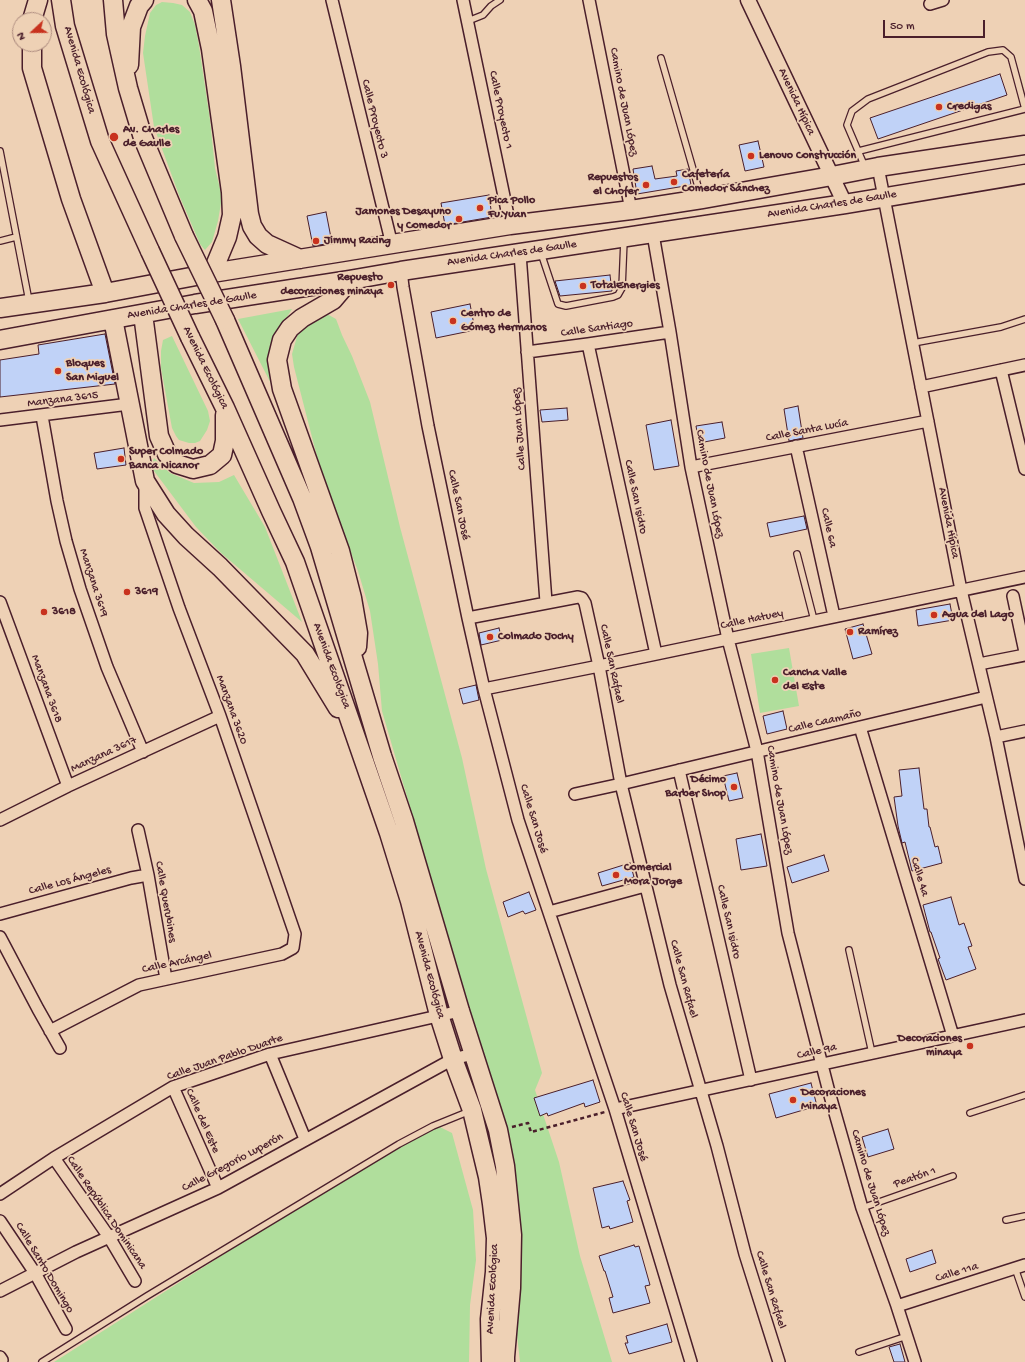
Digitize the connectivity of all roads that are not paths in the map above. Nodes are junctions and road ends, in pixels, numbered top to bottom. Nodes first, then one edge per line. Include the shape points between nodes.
1 (38, 0) edge
2 (61, 0) edge
3 (113, 0) edge
4 (144, 0) edge
5 (197, 0) edge
6 (221, 0) edge
7 (332, 0) edge
8 (463, 0) edge
9 (500, 0) edge
10 (589, 0) edge
11 (748, 0) edge
12 (943, 0) edge
13 (930, 4) dead end
14 (34, 12) edge
15 (468, 21) junction
16 (32, 52) edge
17 (661, 58) dead end
18 (128, 88) junction
19 (1025, 109) edge
20 (1025, 145) edge
21 (0, 151) edge
22 (858, 151) junction
23 (872, 168) junction
24 (1025, 174) edge
25 (832, 176) junction
26 (884, 197) junction
27 (702, 199) junction
28 (845, 204) junction
29 (631, 210) junction
30 (510, 225) junction
31 (653, 234) junction
32 (16, 237) junction
33 (624, 238) junction
34 (0, 241) edge
35 (392, 245) junction
36 (541, 250) junction
37 (520, 254) junction
38 (300, 259) junction
39 (401, 271) junction
40 (212, 273) junction
41 (350, 280) junction
42 (105, 293) junction
43 (29, 303) junction
44 (0, 308) edge
45 (142, 314) junction
46 (113, 319) junction
47 (1025, 319) edge
48 (670, 332) junction
49 (0, 340) edge
50 (913, 343) junction
51 (588, 344) junction
52 (527, 352) junction
53 (1025, 366) edge
54 (1002, 370) junction
55 (922, 387) junction
56 (129, 404) junction
57 (225, 408) junction
58 (42, 416) junction
59 (0, 420) edge
60 (928, 421) junction
61 (796, 446) junction
62 (691, 467) junction
63 (1025, 469) edge
64 (145, 481) junction
65 (797, 554) dead end
66 (1025, 577) edge
67 (961, 590) junction
68 (1013, 596) dead end
69 (0, 602) edge
70 (546, 602) junction
71 (834, 616) junction
72 (468, 618) junction
73 (814, 620) junction
74 (728, 639) junction
75 (1025, 653) edge
76 (656, 654) junction
77 (979, 664) junction
78 (356, 666) junction
79 (599, 666) junction
80 (484, 689) junction
81 (986, 696) junction
82 (220, 716) junction
83 (352, 725) junction
84 (860, 727) junction
85 (1025, 731) edge
86 (996, 737) junction
87 (758, 751) junction
88 (143, 752) junction
89 (679, 770) junction
90 (621, 784) junction
91 (68, 786) junction
92 (575, 794) dead end
93 (0, 820) edge
94 (138, 830) dead end
95 (1022, 849) edge
96 (148, 875) junction
97 (1025, 879) edge
98 (645, 886) junction
99 (549, 912) junction
100 (0, 914) edge
101 (0, 937) edge
102 (293, 948) joint
103 (849, 950) dead end
104 (166, 979) junction
105 (460, 1011) junction
106 (439, 1015) junction
107 (1025, 1020) edge
108 (50, 1031) junction
109 (953, 1036) junction
110 (60, 1048) dead end
111 (872, 1053) junction
112 (270, 1054) junction
113 (473, 1054) junction
114 (453, 1059) junction
115 (821, 1064) junction
116 (751, 1080) junction
117 (173, 1087) junction
118 (701, 1090) junction
119 (1025, 1095) edge
120 (615, 1109) junction
121 (970, 1113) dead end
122 (477, 1114) junction
123 (305, 1139) junction
124 (54, 1158) junction
125 (953, 1176) dead end
126 (218, 1188) junction
127 (0, 1194) edge
128 (862, 1208) junction
129 (1025, 1216) edge
130 (1006, 1220) dead end
131 (0, 1221) edge
132 (108, 1237) junction
133 (1020, 1267) edge
134 (35, 1273) junction
135 (135, 1281) dead end
136 (0, 1291) edge
137 (1025, 1297) edge
138 (897, 1306) junction
139 (66, 1329) dead end
140 (907, 1336) junction
141 (859, 1352) dead end
142 (42, 1362) edge
143 (491, 1362) edge
144 (505, 1362) edge
145 (691, 1362) edge
146 (779, 1362) edge
147 (915, 1362) edge

1 - 14 main road
2 - 57 main road, Avenida Ecológica, bridge via 65,26 100,141
3 - 18 main road, Avenida Ecológica via 116,34
4 - 18 main road via 131,27
5 - 40 main road via 203,11 211,49 231,192 232,215 227,237
6 - 38 main road via 252,226 258,236 268,244
7 - 35 street, Calle Proyecto 3
8 - 15 street, Calle Proyecto 1
9 - 15 lane via 483,15
10 - 29 street, Camino de Juan López
11 - 25 street, Avenida Hípica
12 - 13 street
15 - 30 street, Calle Proyecto 1
16 - 42 main road via 32,68 71,199
17 - 27 lane
18 - 78 main road, Avenida Ecológica, bridge via 143,138 184,236 225,320 302,498 320,547
19 - 22 lane
19 - 22 lane via 1011,57 1003,50 988,52 868,99 852,111 847,125
20 - 23 main road
21 - 32 lane
22 - 23 lane
23 - 25 main road
23 - 26 street, Avenida Hípica
24 - 26 main road, Avenida Charles de Gaulle
25 - 27 main road
25 - 28 street, Avenida Hípica
26 - 28 main road, Avenida Charles de Gaulle
26 - 50 street, Avenida Hípica
27 - 29 main road
28 - 31 main road, Avenida Charles de Gaulle
29 - 30 main road
30 - 35 main road
31 - 33 main road, Avenida Charles de Gaulle
31 - 48 street, Camino de Juan López
32 - 34 lane
32 - 43 lane
33 - 36 main road, Avenida Charles de Gaulle
33 - 36 lane via 622,288 618,295 566,306 558,304
35 - 38 main road
36 - 37 main road, Avenida Charles de Gaulle
37 - 39 main road, Avenida Charles de Gaulle
37 - 52 street, Calle Juan López
38 - 40 main road
39 - 41 main road, Avenida Charles de Gaulle
39 - 72 street, Calle San José via 428,426
40 - 42 main road
41 - 45 main road, Avenida Charles de Gaulle
41 - 78 main road via 333,300 290,328 282,340 277,360 282,388 340,551 358,633
42 - 43 main road
43 - 44 main road
45 - 46 main road, Avenida Charles de Gaulle
45 - 57 main road via 159,436 167,454 177,464 193,469 210,465 222,455 225,441
46 - 49 main road, Avenida Charles de Gaulle
46 - 56 main road
47 - 50 lane via 1001,327
48 - 51 street, Calle Santiago
48 - 62 street, Camino de Juan López
50 - 55 street, Avenida Hípica
51 - 52 street, Calle Santiago
51 - 76 street, Calle San Isidro
52 - 70 street, Calle Juan López
53 - 54 street
54 - 55 street
54 - 63 street
55 - 60 street, Avenida Hípica
56 - 58 street, Manzana 3615
56 - 64 main road
57 - 83 main road, Avenida Ecológica via 295,562
58 - 59 street, Manzana 3615
58 - 88 street, Manzana 3619 via 63,528 80,589 107,667
60 - 61 street, Calle Santa Lucía
60 - 67 street, Avenida Hípica
61 - 62 street, Calle Santa Lucía
61 - 71 street, Calle 6a
62 - 74 street, Camino de Juan López
64 - 82 street, Manzana 3620 via 145,508
64 - 83 main road via 166,514 186,536 305,654 335,705
65 - 73 lane
66 - 67 street, Calle Hatuey
67 - 71 street, Calle Hatuey
67 - 77 street, Avenida Hípica
68 - 75 street
69 - 91 street, Manzana 3618
70 - 72 street
70 - 79 street, Calle San Rafael via 582,598
71 - 73 street, Calle Hatuey
72 - 80 street, Calle San José
73 - 74 street, Calle Hatuey
74 - 76 street, Calle Hatuey
74 - 87 street, Camino de Juan López
75 - 77 street
76 - 79 street, Calle Hatuey
77 - 81 street, Avenida Hípica
78 - 105 main road, Avenida Ecológica
79 - 80 street, Calle Hatuey
79 - 90 street, Calle San Rafael
80 - 99 street, Calle San José via 518,820
81 - 84 street, Calle Caamaño
81 - 86 street, Avenida Hípica
82 - 88 street, Manzana 3617
82 - 102 street, Manzana 3620 via 296,934
83 - 106 main road, Avenida Ecológica via 410,901
84 - 87 street, Calle Caamaño
84 - 109 street, Calle 4a
85 - 86 street
86 - 95 street, Avenida Hípica
87 - 89 street, Calle Caamaño
87 - 115 street, Camino de Juan López via 788,933
88 - 91 street, Manzana 3617
89 - 90 street, Calle Caamaño
89 - 116 street, Calle San Isidro
90 - 92 street, Calle Caamaño
90 - 98 street, Calle San Rafael
91 - 93 street, Manzana 3617
94 - 96 street, Calle Querubines
95 - 97 street, Avenida Hípica
96 - 100 street, Calle Los Ángeles
96 - 104 street, Calle Querubines
98 - 99 street
98 - 118 street, Calle San Rafael via 670,985
99 - 120 street, Calle San José
101 - 108 street
102 - 104 street, Calle Arcángel via 282,954
103 - 111 lane
104 - 108 street, Calle Arcángel via 139,985
105 - 106 street, Calle Juan Pablo Duarte
105 - 113 main road, Avenida Ecológica
106 - 112 street, Calle Juan Pablo Duarte
106 - 114 main road, Avenida Ecológica
107 - 109 street, Calle 9a
108 - 110 street
109 - 111 street, Calle 9a
111 - 115 street, Calle 9a
112 - 117 street, Calle Juan Pablo Duarte
112 - 123 street
113 - 114 street, Calle Gregorio Luperón
113 - 144 main road, Avenida Ecológica via 505,1166 512,1235
114 - 122 main road, Avenida Ecológica
114 - 123 street, Calle Gregorio Luperón
115 - 116 street, Calle 9a
115 - 128 street, Camino de Juan López
116 - 118 street, Calle 9a
117 - 124 street, Calle Juan Pablo Duarte
117 - 126 street, Calle del Este
118 - 120 street, Calle 9a
118 - 146 street, Calle San Rafael via 745,1254
119 - 121 lane
120 - 145 street, Calle San José
122 - 142 lane via 433,1126 399,1144
122 - 143 main road, Avenida Ecológica via 496,1238 490,1319
123 - 126 street, Calle Gregorio Luperón
124 - 127 street, Calle Juan Pablo Duarte
124 - 132 street, Calle República Dominicana
125 - 128 lane, Peatón 1
126 - 132 street, Calle Gregorio Luperón
128 - 138 street, Camino de Juan López
129 - 130 lane
131 - 134 street, Calle Santo Domingo
132 - 134 street, Calle Gregorio Luperón
132 - 135 street, Calle República Dominicana
133 - 137 lane
133 - 138 street, Calle 11a
134 - 136 street, Calle Gregorio Luperón
134 - 139 street, Calle Santo Domingo
138 - 140 street, Camino de Juan López
140 - 141 lane
140 - 147 street, Camino de Juan López

